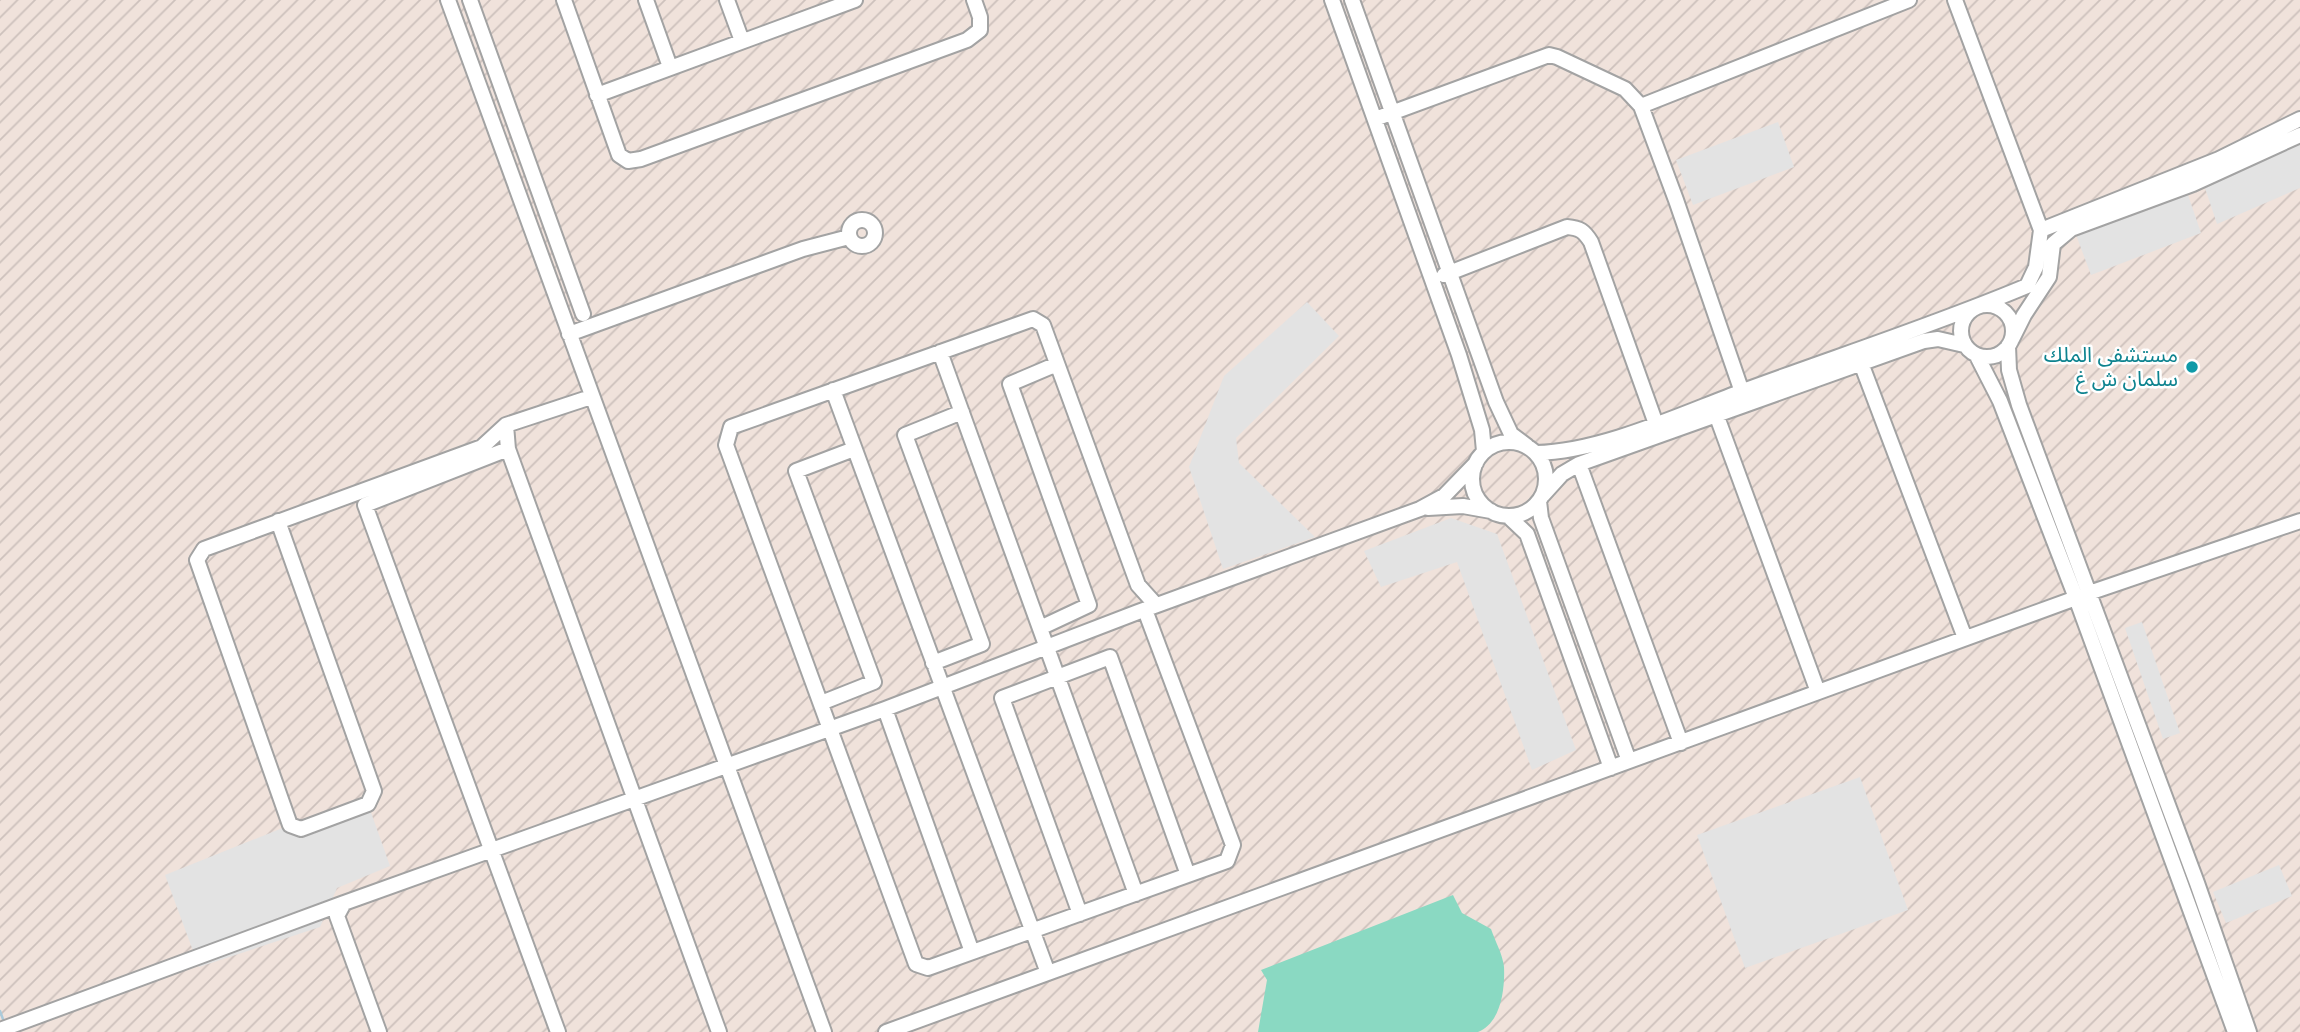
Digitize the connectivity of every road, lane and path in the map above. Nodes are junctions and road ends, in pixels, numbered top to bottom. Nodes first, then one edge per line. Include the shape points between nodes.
1 (448, 0) edge
2 (470, 0) edge
3 (564, 0) edge
4 (646, 0) edge
5 (727, 0) edge
6 (810, 0) edge
7 (855, 0) edge
8 (974, 0) edge
9 (1332, 0) edge
10 (1352, 0) edge
11 (1909, 0) edge
12 (1955, 0) edge
13 (815, 14) junction
14 (742, 41) junction
15 (670, 67) junction
16 (597, 95) junction
17 (1641, 106) junction
18 (1394, 113) junction
19 (1375, 119) junction
20 (2300, 119) edge
21 (2300, 135) edge
22 (2041, 230) junction
23 (849, 237) dead end
24 (1451, 272) junction
25 (1433, 279) junction
26 (1977, 307) junction
27 (583, 314) dead end
28 (569, 334) junction
29 (2010, 343) junction
30 (1964, 345) junction
31 (940, 352) junction
32 (1977, 356) junction
33 (1861, 363) junction
34 (1057, 364) junction
35 (833, 390) junction
36 (1742, 392) junction
37 (591, 397) junction
38 (962, 412) junction
39 (1716, 414) junction
40 (1656, 424) junction
41 (506, 425) junction
42 (508, 449) junction
43 (855, 449) junction
44 (1531, 450) junction
45 (1480, 457) junction
46 (1579, 464) junction
47 (348, 496) junction
48 (1541, 498) junction
49 (365, 505) junction
50 (1420, 509) junction
51 (1492, 511) junction
52 (1508, 516) junction
53 (278, 521) junction
54 (2300, 521) edge
55 (2082, 596) junction
56 (1146, 609) junction
57 (1040, 628) junction
58 (1965, 638) junction
59 (1047, 648) junction
60 (933, 663) junction
61 (1057, 677) junction
62 (942, 686) junction
63 (1818, 692) junction
64 (821, 703) junction
65 (885, 709) junction
66 (830, 729) junction
67 (1681, 743) junction
68 (1629, 761) junction
69 (725, 765) junction
70 (1611, 768) junction
71 (635, 798) junction
72 (491, 850) junction
73 (1188, 875) junction
74 (2197, 883) junction
75 (2182, 889) junction
76 (1136, 894) junction
77 (344, 903) junction
78 (2204, 905) junction
79 (2189, 910) junction
80 (1080, 914) junction
81 (1032, 931) junction
82 (972, 952) junction
83 (1048, 973) junction
84 (0, 1030) edge
85 (379, 1032) edge
86 (558, 1032) edge
87 (719, 1032) edge
88 (824, 1032) edge
89 (886, 1032) edge
90 (2235, 1032) edge
91 (2249, 1032) edge

1 - 28 street
2 - 27 street
3 - 16 street
4 - 15 street
5 - 14 street
6 - 13 street
7 - 13 street
8 - 16 street via 980,30 967,40 640,159 628,161 619,155
9 - 19 street
10 - 18 street
11 - 17 street
12 - 22 street
13 - 14 street
14 - 15 street
15 - 16 street
17 - 18 street via 1625,89 1549,55
17 - 36 street
18 - 19 street
18 - 24 street
19 - 25 street
20 - 22 street via 2219,159
21 - 29 street via 2193,184 2071,229 2053,244 2049,277
22 - 26 street via 2036,267 2027,286
23 - 28 street via 803,249
24 - 25 street
24 - 40 street via 1567,227 1585,232
24 - 44 street via 1496,402 1511,434
25 - 45 street via 1482,430
26 - 29 street via 2001,309 2011,322
26 - 30 street via 1962,323
26 - 36 street
28 - 37 street
29 - 32 street via 1994,356
29 - 55 street via 2009,370
30 - 32 street
30 - 33 street via 1931,340
31 - 34 street via 1033,318 1043,325
31 - 35 street
31 - 38 street
32 - 55 street
33 - 39 street
33 - 58 street
34 - 56 street
34 - 57 street via 1010,384 1089,606
35 - 43 street
35 - 64 street via 731,427 726,445
36 - 40 street
37 - 41 street
37 - 69 street
38 - 57 street
38 - 60 street via 905,435 982,644
39 - 46 street
39 - 63 street
40 - 44 street via 1571,451
41 - 42 street
41 - 47 street via 482,447
42 - 49 street
42 - 71 street
43 - 60 street
43 - 64 street via 796,471 874,682
44 - 45 street via 1505,442
44 - 48 street via 1545,473
45 - 50 street via 1444,496
45 - 51 street via 1473,485 1483,505
46 - 48 street via 1562,474
46 - 67 street
47 - 49 street
47 - 53 street
48 - 52 street via 1526,512
48 - 68 street via 1541,518
49 - 72 street
50 - 51 street via 1463,506
50 - 56 street
51 - 52 street
52 - 70 street via 1527,534
53 - 53 street via 204,549 197,559 290,825 301,829 368,804 374,791
54 - 55 street
55 - 58 street
55 - 74 street
55 - 75 street
56 - 59 street
56 - 73 street via 1233,845 1227,861
57 - 59 street
58 - 63 street
59 - 61 street
59 - 62 street
60 - 62 street
61 - 73 street via 1110,657
61 - 76 street
61 - 80 street via 1002,698
62 - 65 street
62 - 81 street
63 - 67 street
64 - 66 street
65 - 66 street
65 - 82 street
66 - 69 street
66 - 82 street via 916,964 928,968
67 - 68 street
68 - 70 street
69 - 71 street
69 - 88 street
70 - 83 street
71 - 72 street
71 - 87 street
72 - 77 street
72 - 86 street
73 - 76 street
74 - 75 street
74 - 78 street
75 - 79 street
76 - 80 street
77 - 84 street
77 - 85 street via 337,916
78 - 79 street
78 - 91 street
79 - 90 street
80 - 81 street
81 - 82 street
81 - 83 street
83 - 89 street

